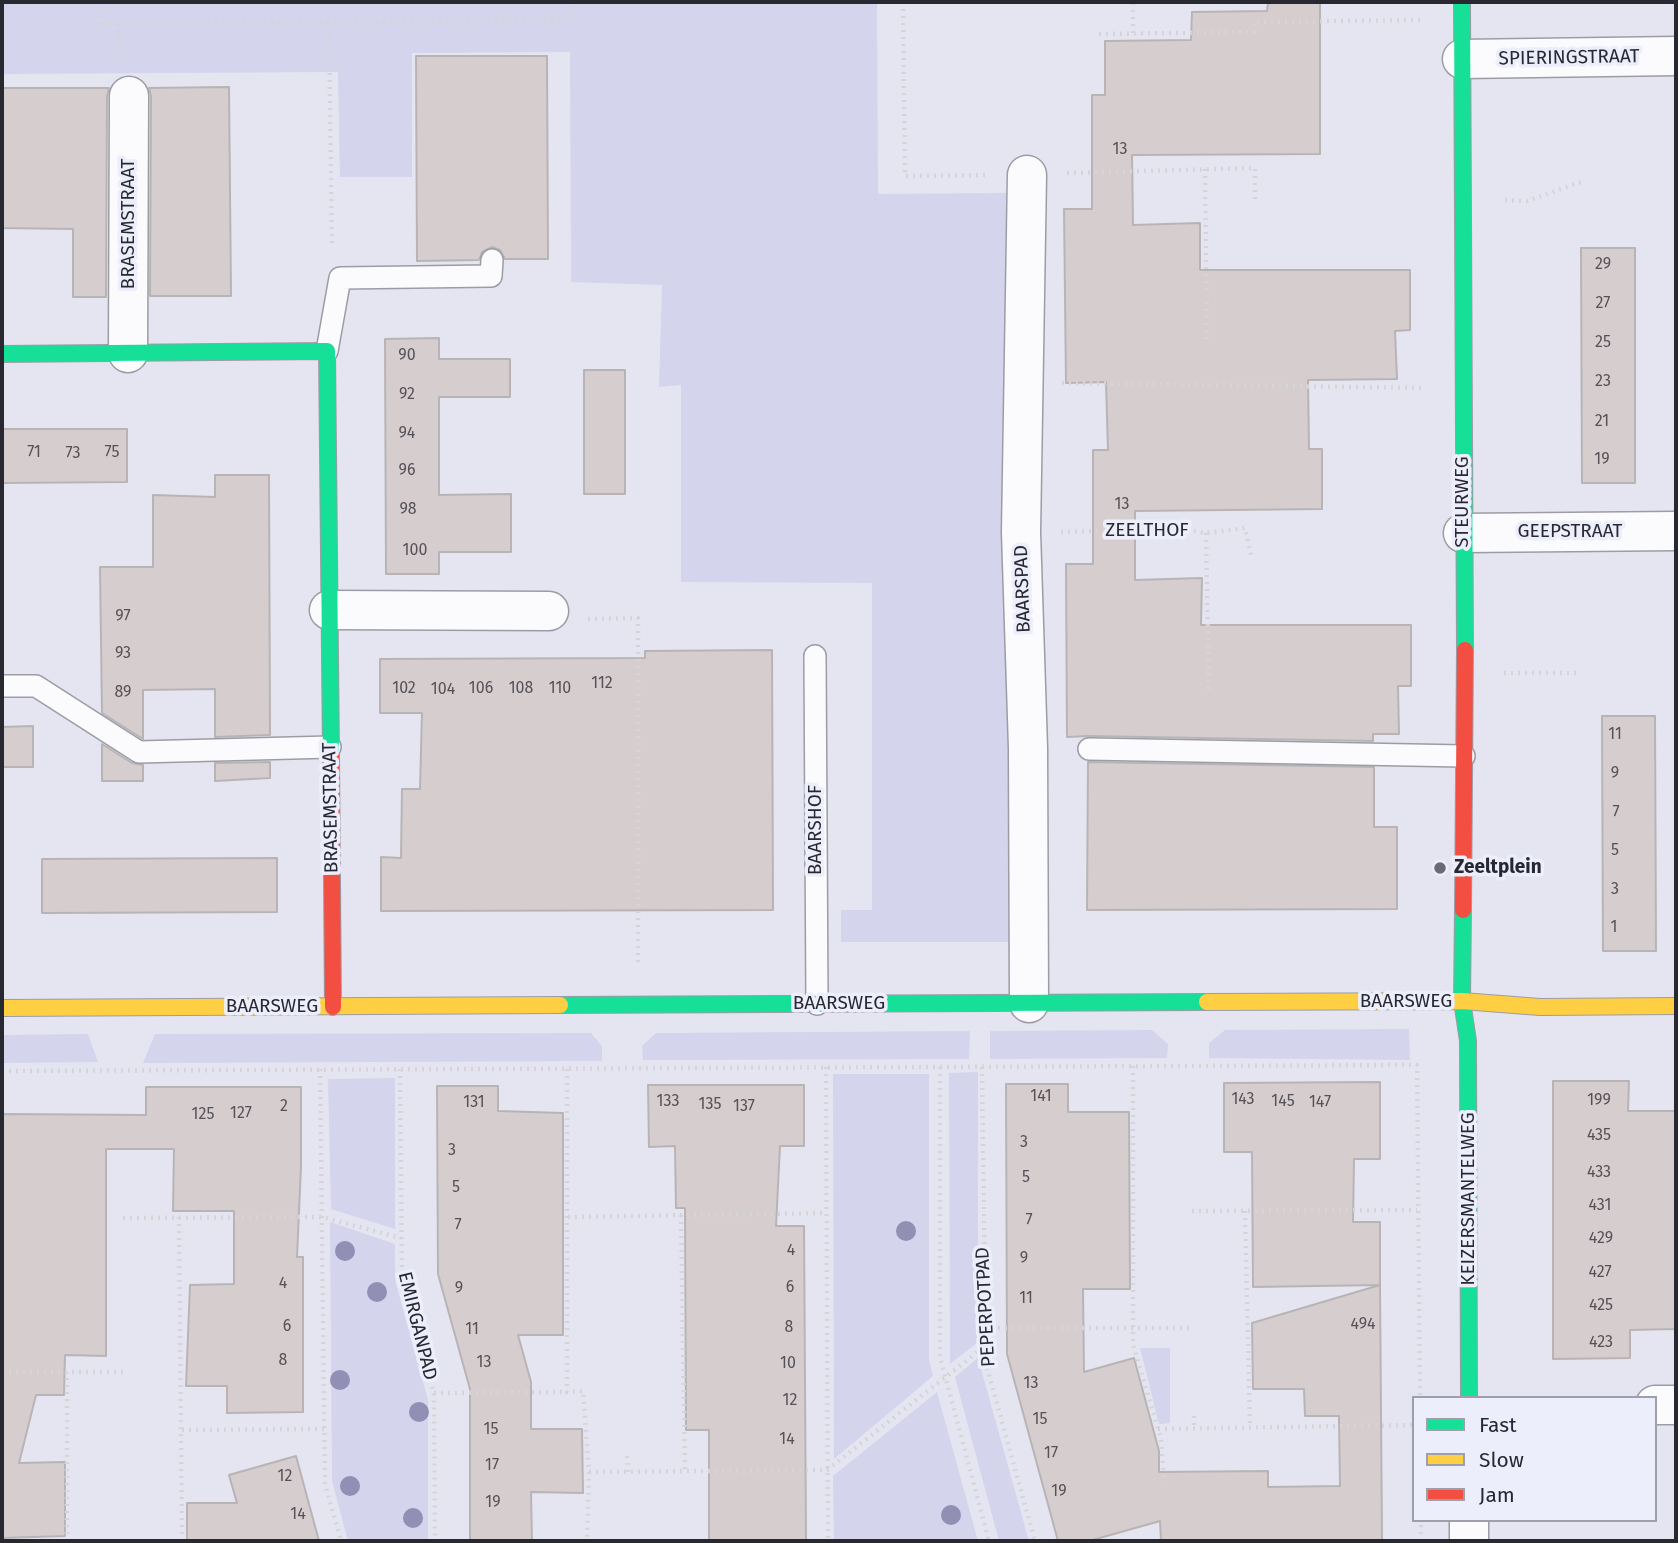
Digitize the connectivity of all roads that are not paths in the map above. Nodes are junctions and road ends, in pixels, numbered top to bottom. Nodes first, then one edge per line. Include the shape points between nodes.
1 (1462, 2) edge
2 (1676, 56) edge
3 (1462, 59) junction
4 (129, 96) dead end
5 (1027, 175) dead end
6 (492, 260) dead end
7 (327, 351) junction
8 (128, 353) junction
9 (2, 354) edge
10 (1676, 531) edge
11 (1463, 533) junction
12 (329, 610) junction
13 (549, 611) road end
14 (815, 656) dead end
15 (2, 686) edge
16 (330, 747) junction
17 (1089, 749) dead end
18 (1464, 756) junction
19 (1462, 1001) junction
20 (1029, 1003) junction
21 (817, 1004) junction
22 (1676, 1006) edge
23 (333, 1007) junction
24 (2, 1008) edge
25 (1469, 1396) edge
26 (1657, 1405) edge
27 (1676, 1405) edge
28 (1469, 1522) edge
29 (1469, 1541) edge

1 - 3 street, STEURWEG
2 - 3 street, SPIERINGSTRAAT
3 - 11 street, STEURWEG
4 - 8 street, BRASEMSTRAAT
5 - 20 street, BAARSPAD via 1021,533
6 - 7 lane, BRASEMSTRAAT via 491,276 340,278
7 - 8 street
7 - 12 street, BRASEMSTRAAT
8 - 9 street
10 - 11 street, GEEPSTRAAT
11 - 18 street, STEURWEG
12 - 13 street
12 - 16 street, BRASEMSTRAAT
14 - 21 lane, BAARSHOF
15 - 16 lane via 36,686 139,752
16 - 23 street, BRASEMSTRAAT
17 - 18 lane
18 - 19 street, STEURWEG
19 - 20 street, BAARSWEG
19 - 22 street, BAARSWEG via 1540,1007
19 - 25 street, KEIZERSMANTELWEG via 1468,1041
20 - 21 street, BAARSWEG
21 - 23 street, BAARSWEG
23 - 24 street, BAARSWEG
26 - 27 street
28 - 29 street

